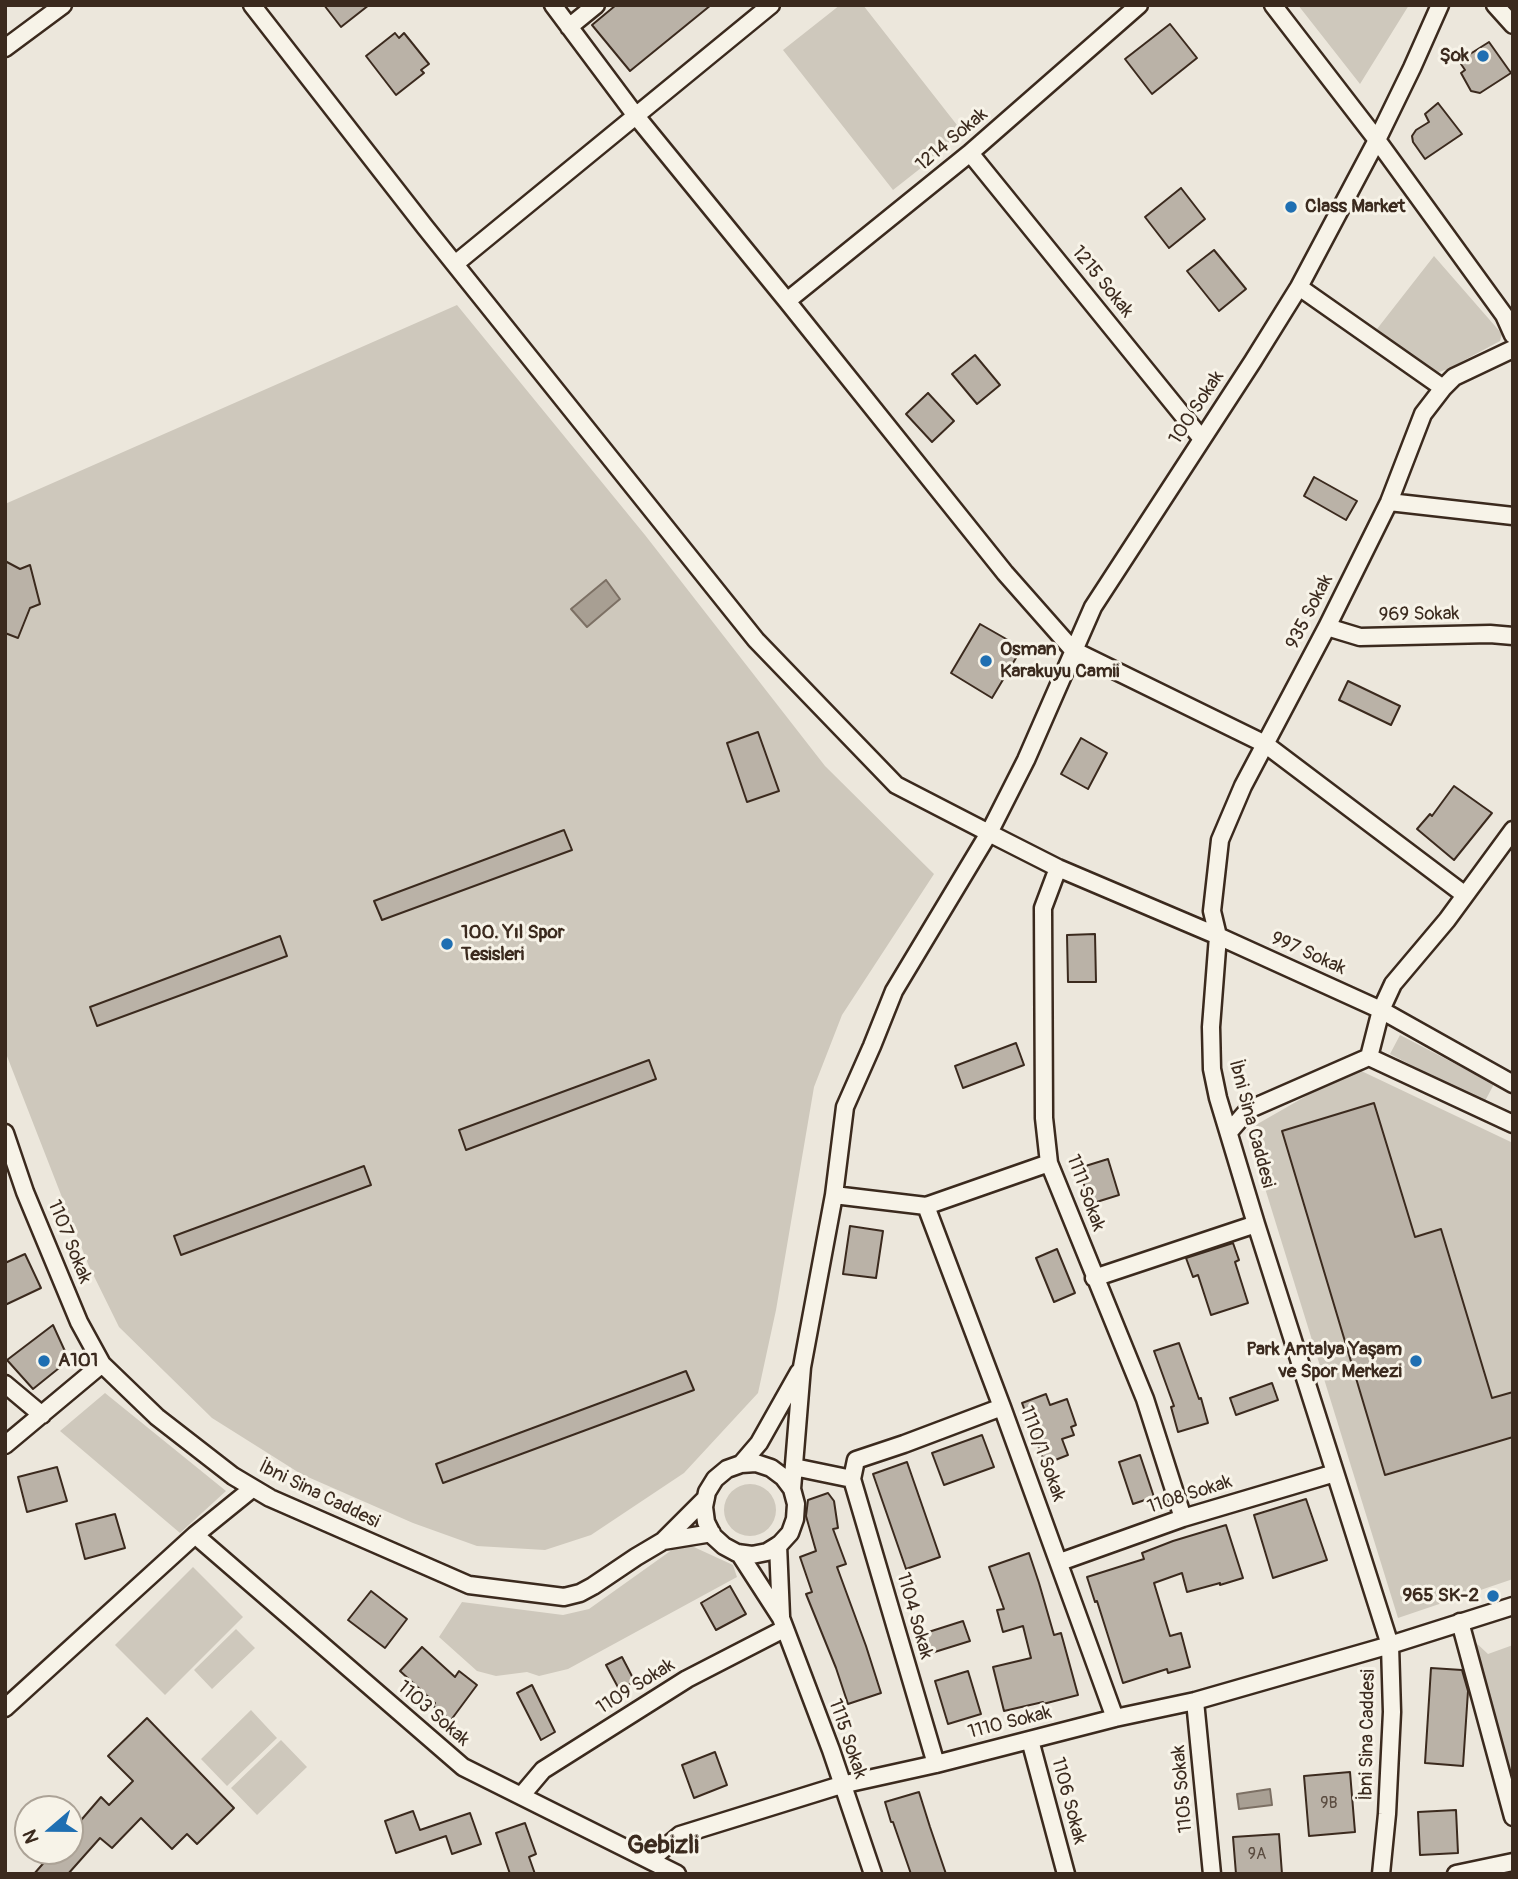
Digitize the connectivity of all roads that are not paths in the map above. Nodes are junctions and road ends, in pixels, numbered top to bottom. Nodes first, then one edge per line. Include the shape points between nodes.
1 (63, 5) edge
2 (252, 5) edge
3 (553, 5) edge
4 (596, 5) edge
5 (771, 5) edge
6 (1139, 5) edge
7 (1273, 5) edge
8 (1440, 5) edge
9 (569, 27) junction
10 (5, 48) edge
11 (636, 116) junction
12 (1377, 140) junction
13 (970, 153) junction
14 (455, 264) junction
15 (1298, 286) junction
16 (787, 301) junction
17 (1513, 335) edge
18 (1513, 349) edge
19 (1443, 388) junction
20 (1202, 439) junction
21 (1389, 502) junction
22 (1513, 516) edge
23 (1327, 627) junction
24 (1513, 636) edge
25 (1073, 650) junction
26 (1265, 744) junction
27 (1513, 830) edge
28 (989, 833) junction
29 (1058, 868) junction
30 (1465, 895) junction
31 (1218, 936) junction
32 (1381, 1010) junction
33 (1369, 1057) junction
34 (1513, 1084) edge
35 (1513, 1124) edge
36 (1229, 1132) junction
37 (5, 1133) edge
38 (1049, 1163) junction
39 (834, 1195) junction
40 (926, 1206) junction
41 (1256, 1224) junction
42 (1094, 1278) junction
43 (102, 1364) junction
44 (802, 1367) junction
45 (5, 1384) edge
46 (1002, 1407) junction
47 (41, 1415) junction
48 (5, 1445) edge
49 (741, 1464) junction
50 (794, 1466) junction
51 (1335, 1473) junction
52 (852, 1479) junction
53 (253, 1488) junction
54 (792, 1489) junction
55 (706, 1498) junction
56 (1183, 1518) junction
57 (712, 1533) junction
58 (195, 1535) junction
59 (663, 1541) junction
60 (778, 1545) junction
61 (739, 1553) junction
62 (1060, 1562) junction
63 (1513, 1605) edge
64 (1460, 1622) junction
65 (783, 1623) junction
66 (1390, 1645) junction
67 (1195, 1701) junction
68 (5, 1708) edge
69 (1115, 1718) junction
70 (1030, 1740) junction
71 (936, 1764) junction
72 (841, 1784) junction
73 (521, 1796) junction
74 (1513, 1817) edge
75 (650, 1860) junction
76 (1513, 1862) edge
77 (677, 1874) edge
78 (873, 1874) edge
79 (1066, 1874) edge
80 (1212, 1874) edge
81 (1381, 1874) edge
82 (1456, 1874) edge

1 - 10 street
2 - 14 street
3 - 9 street
4 - 9 street
5 - 11 street
6 - 13 street, 1214 Sokak
7 - 12 street
8 - 12 street, 100 Sokak
9 - 11 street
11 - 14 street
11 - 16 street
12 - 15 street, 100 Sokak
12 - 17 street via 1504,315
13 - 16 street, 1214 Sokak
13 - 20 street, 1215 Sokak
14 - 28 street via 756,640 895,785
15 - 19 street
15 - 20 street, 100 Sokak
16 - 25 street via 1005,573
18 - 19 street, 935 Sokak via 1454,377
19 - 21 street, 935 Sokak via 1423,414
20 - 25 street, 100 Sokak via 1093,607
21 - 22 street
21 - 23 street, 935 Sokak
23 - 24 street, 969 Sokak via 1360,637
23 - 26 street, 935 Sokak
25 - 26 street
25 - 28 street, 100 Sokak
26 - 30 street
26 - 31 street, 935 Sokak via 1220,840 1212,911
27 - 30 street
28 - 29 street
28 - 39 street, İbni Sina Caddesi via 894,991 845,1107
29 - 31 street
29 - 38 street, 1111 Sokak via 1043,908 1044,1118
30 - 32 street via 1393,984
31 - 32 street, 997 Sokak
31 - 36 street, İbni Sina Caddesi via 1212,1069
32 - 33 street
32 - 34 street, 997 Sokak
33 - 35 street
33 - 36 street via 1248,1110
36 - 41 street, İbni Sina Caddesi
37 - 43 street, 1107 Sokak via 79,1322
38 - 40 street
38 - 42 street, 1111 Sokak
39 - 40 street
39 - 44 street, İbni Sina Caddesi
40 - 46 street, 1110/1 Sokak
41 - 42 street
41 - 51 street, İbni Sina Caddesi
42 - 56 street, 1111 Sokak via 1145,1399
43 - 47 street
43 - 53 street, İbni Sina Caddesi via 157,1417
44 - 49 street, İbni Sina Caddesi via 759,1443
44 - 50 street, İbni Sina Caddesi
45 - 47 street
46 - 52 street via 856,1460
46 - 62 street, 1110/1 Sokak
47 - 48 street
49 - 54 street via 771,1468
49 - 55 street, İbni Sina Caddesi via 715,1479
50 - 52 street
50 - 54 street, İbni Sina Caddesi
51 - 56 street, 1108 Sokak
51 - 66 street, İbni Sina Caddesi
52 - 71 street, 1104 Sokak
53 - 58 street
53 - 59 street, İbni Sina Caddesi via 469,1586 564,1597 593,1586
54 - 60 street, İbni Sina Caddesi via 795,1519
55 - 57 street via 706,1522
55 - 59 street, İbni Sina Caddesi
56 - 62 street, 1108 Sokak
57 - 59 street, İbni Sina Caddesi
57 - 61 street
58 - 68 street
58 - 73 street, 1103 Sokak via 463,1768
60 - 61 street via 767,1552
60 - 65 street, 1115 Sokak
61 - 65 street, 1115 Sokak
62 - 69 street, 1110/1 Sokak
63 - 64 street, 1110 Sokak
64 - 66 street, 1110 Sokak
64 - 74 street
65 - 72 street, 1115 Sokak
65 - 73 street, 1109 Sokak via 543,1770
66 - 67 street, 1110 Sokak
66 - 81 street, İbni Sina Caddesi via 1392,1712
67 - 69 street, 1110 Sokak
67 - 80 street, 1105 Sokak
69 - 70 street, 1110 Sokak
70 - 71 street, 1110 Sokak
70 - 79 street, 1106 Sokak
71 - 72 street, 1110 Sokak
72 - 75 street, 1110 Sokak via 680,1835
72 - 78 street, 1115 Sokak
73 - 75 street, 1103 Sokak
75 - 77 street, 1103 Sokak
76 - 82 street

